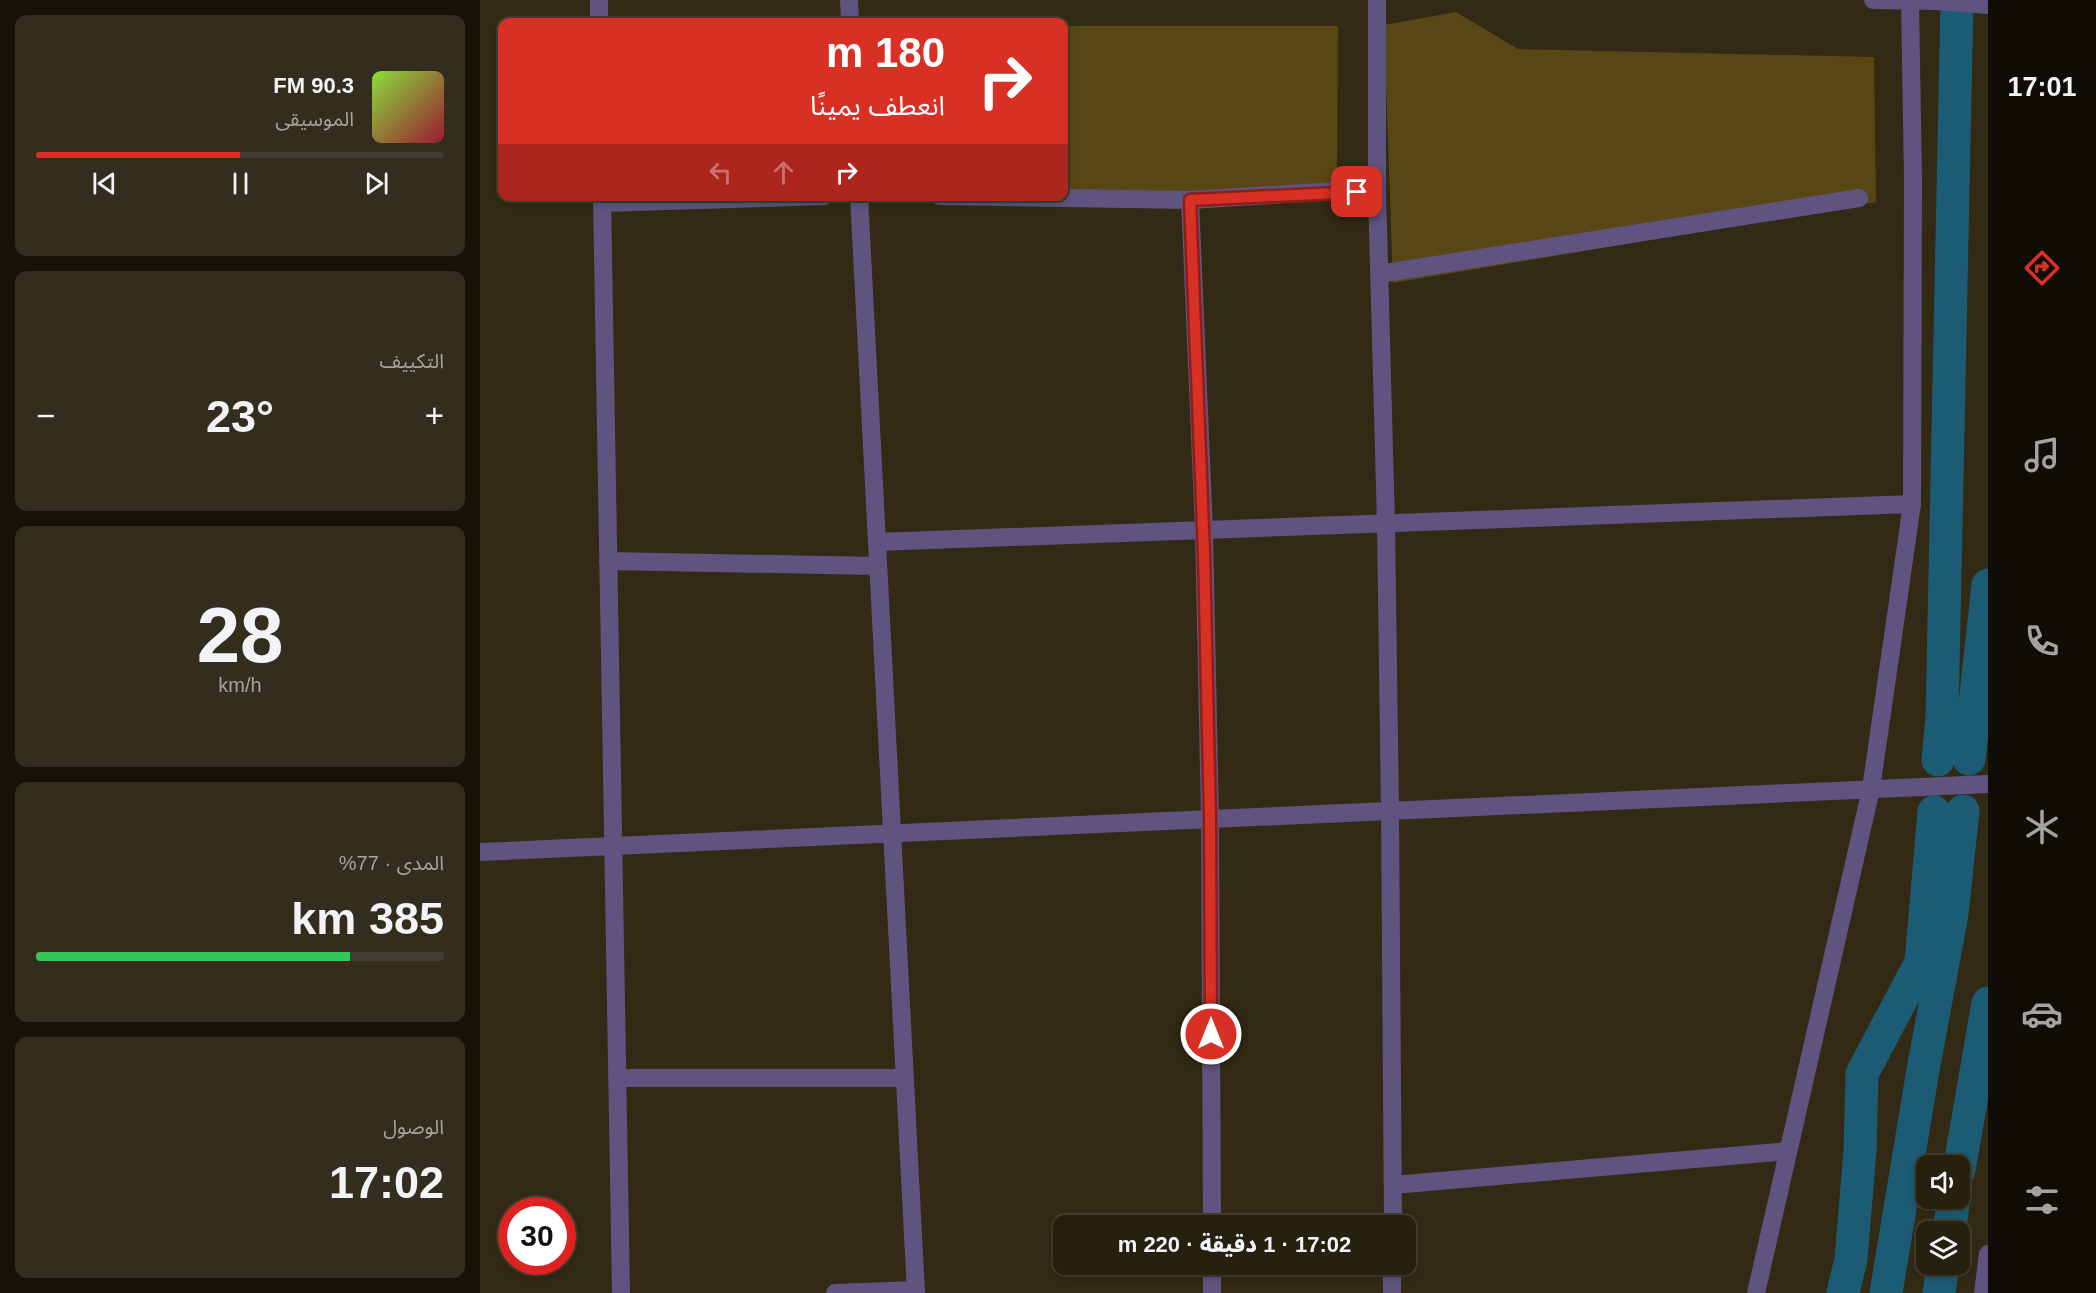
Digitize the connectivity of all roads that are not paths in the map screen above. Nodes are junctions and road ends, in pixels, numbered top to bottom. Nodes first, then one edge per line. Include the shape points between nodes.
1 (598, 0) edge
2 (849, 0) edge
3 (1377, 0) edge
4 (1873, 0) edge
5 (1910, 1) edge
6 (1936, 1) edge
7 (1988, 5) edge
8 (599, 18) edge
9 (850, 18) edge
10 (1377, 192) junction
11 (1068, 198) edge
12 (1859, 198) dead end
13 (1190, 200) junction
14 (602, 201) edge
15 (859, 201) edge
16 (1379, 274) junction
17 (1912, 504) junction
18 (1386, 524) junction
19 (1203, 530) junction
20 (877, 542) junction
21 (608, 561) junction
22 (878, 566) junction
23 (1988, 784) edge
24 (1871, 789) junction
25 (1390, 811) junction
26 (1210, 819) junction
27 (892, 834) junction
28 (614, 846) junction
29 (480, 852) edge
30 (618, 1078) junction
31 (905, 1078) junction
32 (1788, 1151) junction
33 (1393, 1185) junction
34 (1212, 1215) edge
35 (1393, 1215) edge
36 (1988, 1254) edge
37 (1212, 1275) edge
38 (1392, 1275) edge
39 (916, 1292) edge
40 (621, 1293) edge
41 (835, 1293) edge
42 (1212, 1293) edge
43 (1392, 1293) edge
44 (1756, 1293) edge
45 (1983, 1293) edge

1 - 8 street
2 - 9 street
3 - 10 street
4 - 5 street
5 - 6 street
5 - 17 street
6 - 7 street
10 - 13 street
10 - 16 street
11 - 13 street
12 - 16 street
13 - 19 street
14 - 21 street
15 - 20 street
16 - 18 street
17 - 18 street
17 - 24 street
18 - 19 street
18 - 25 street
19 - 20 street
19 - 26 street
20 - 22 street
21 - 22 street
21 - 28 street
22 - 27 street
23 - 24 street
24 - 25 street
24 - 32 street
25 - 26 street
25 - 33 street
26 - 27 street
26 - 34 street
27 - 28 street
27 - 31 street
28 - 29 street
28 - 30 street
30 - 31 street
30 - 40 street
31 - 39 street
32 - 33 street
32 - 44 street
33 - 35 street
36 - 45 street
37 - 42 street
38 - 43 street
39 - 41 street

